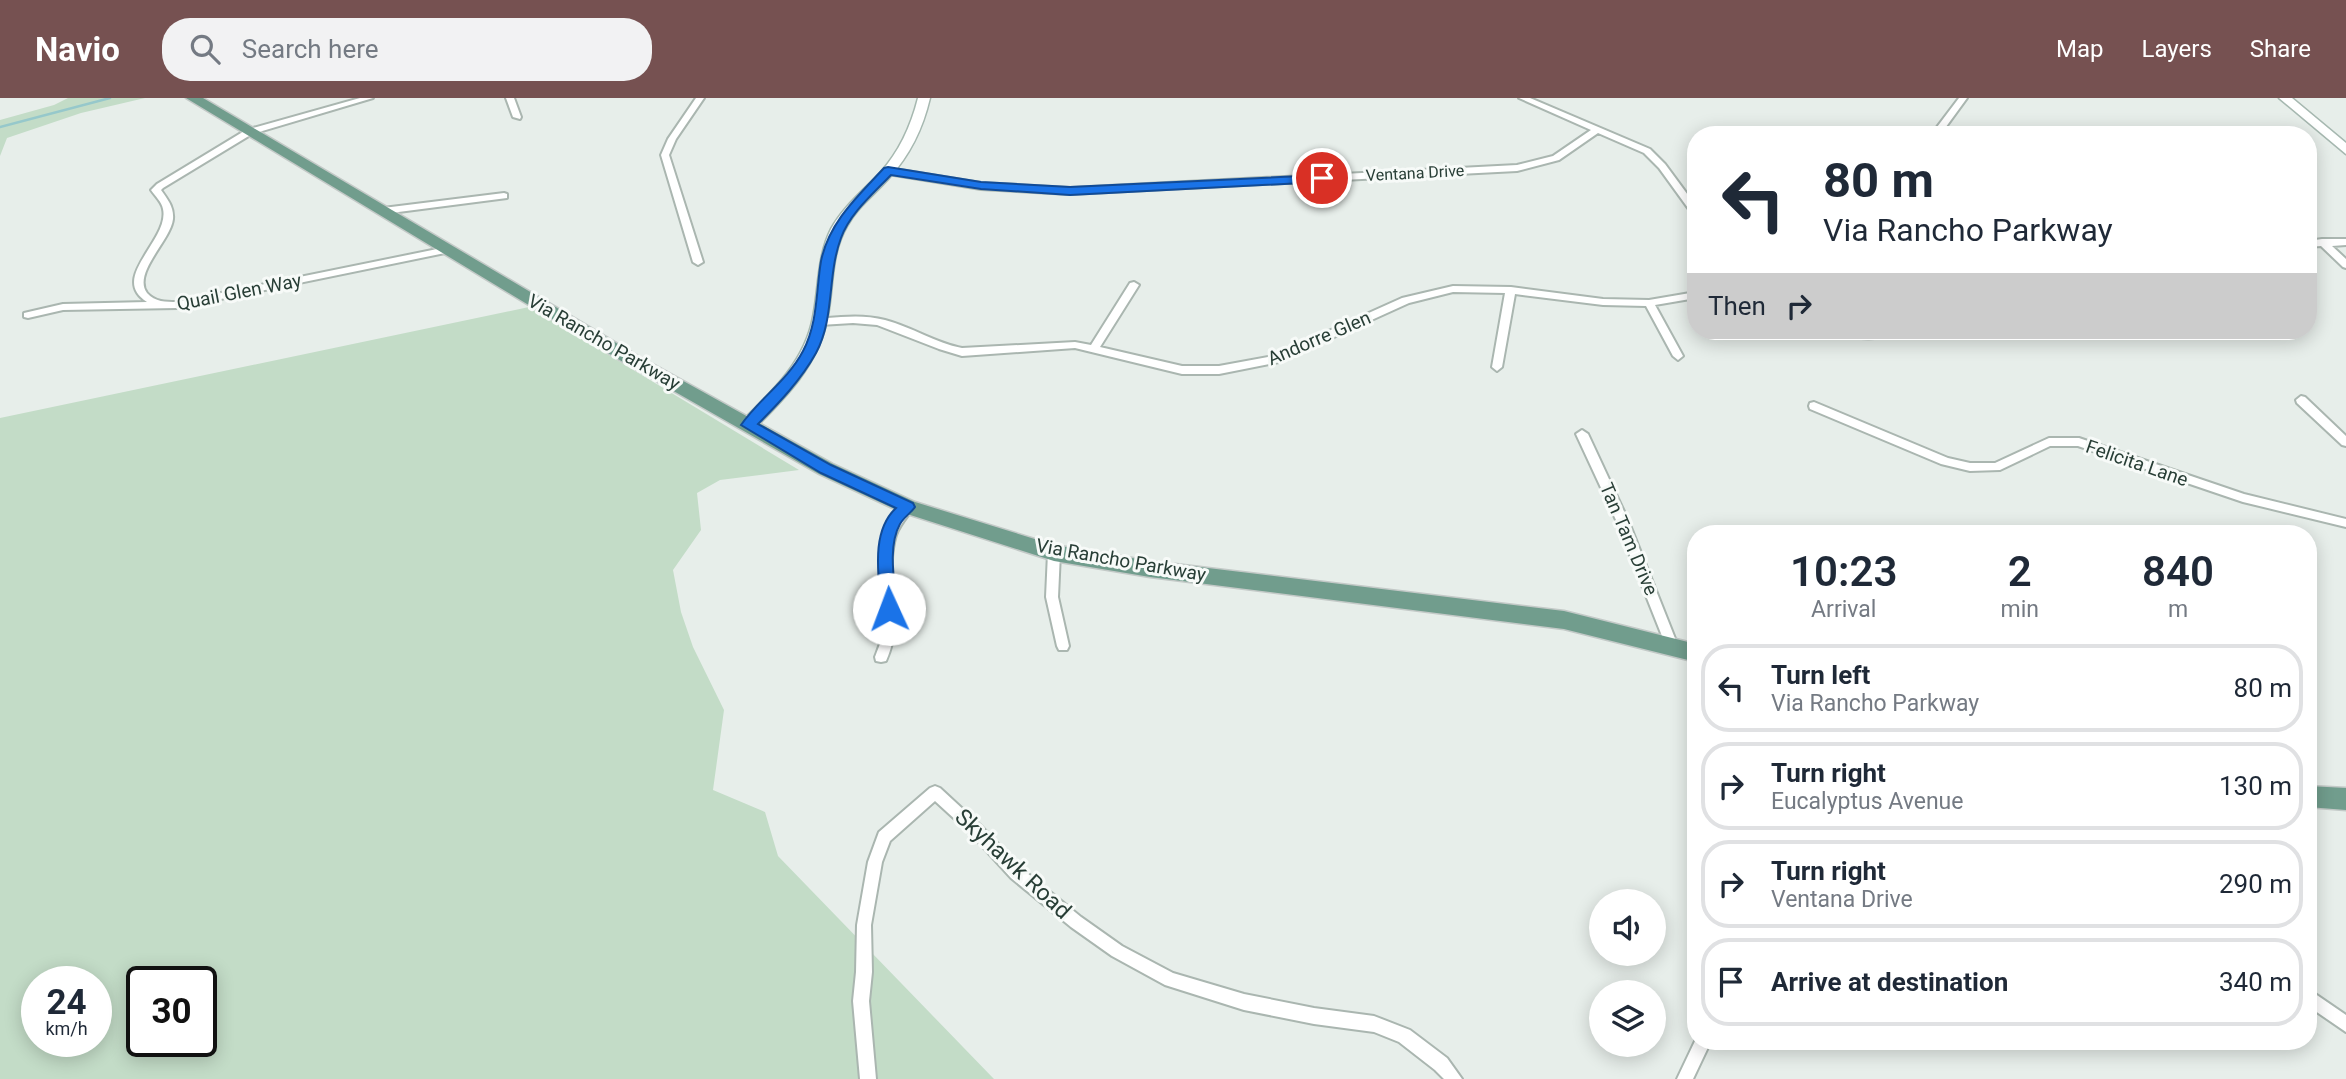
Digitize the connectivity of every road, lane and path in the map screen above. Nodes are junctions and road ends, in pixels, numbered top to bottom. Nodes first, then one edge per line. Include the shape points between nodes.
1 (192, 98) edge
2 (369, 98) edge
3 (510, 98) edge
4 (701, 98) edge
5 (925, 98) edge
6 (1523, 98) edge
7 (1963, 98) edge
8 (2285, 98) edge
9 (517, 117) dead end
10 (1942, 126) edge
11 (1597, 130) junction
12 (250, 132) junction
13 (2346, 150) edge
14 (888, 171) junction
15 (504, 196) dead end
16 (1687, 199) edge
17 (383, 211) junction
18 (2322, 242) junction
19 (2346, 242) edge
20 (2317, 243) edge
21 (447, 250) junction
22 (698, 262) dead end
23 (2346, 265) edge
24 (1134, 285) dead end
25 (1511, 290) junction
26 (1687, 297) edge
27 (1649, 303) junction
28 (160, 306) junction
29 (28, 315) dead end
30 (820, 323) junction
31 (1094, 348) junction
32 (1678, 356) dead end
33 (1497, 366) dead end
34 (2301, 400) dead end
35 (1814, 406) dead end
36 (748, 425) junction
37 (1582, 434) dead end
38 (2346, 442) edge
39 (908, 507) junction
40 (2346, 523) edge
41 (1054, 553) junction
42 (1063, 646) dead end
43 (1672, 646) junction
44 (1687, 650) edge
45 (881, 657) dead end
46 (2317, 797) edge
47 (2346, 799) edge
48 (2317, 1003) edge
49 (2346, 1024) edge
50 (1699, 1050) edge
51 (868, 1079) edge
52 (1454, 1079) edge
53 (1685, 1079) edge

1 - 12 main road, Via Rancho Parkway
2 - 12 street
3 - 9 street
4 - 22 street via 665,155
5 - 14 street via 907,146
6 - 11 street
7 - 10 street
8 - 13 street
11 - 14 street, Ventana Drive via 1556,158 1503,169 1070,191 981,186
11 - 16 street via 1647,151
12 - 17 main road, Via Rancho Parkway
12 - 28 street via 156,190 169,216 158,245 140,270 138,283 147,298
14 - 30 street via 835,235
15 - 17 street
17 - 21 main road, Via Rancho Parkway
18 - 19 street
18 - 20 street
18 - 23 street
21 - 28 street, Quail Glen Way
21 - 36 main road, Via Rancho Parkway
24 - 31 street
25 - 27 street, Andorre Glen
25 - 31 street, Andorre Glen via 1428,293 1275,359 1219,370 1182,370
25 - 33 street
26 - 27 street, Andorre Glen
27 - 32 street
28 - 29 street, Quail Glen Way via 64,307
30 - 31 street, Andorre Glen via 885,323 962,352
30 - 36 street via 802,365
34 - 38 street
35 - 40 street, Felicita Lane via 1945,461 1970,467 1996,467 2049,442 2079,442 2244,498
36 - 39 main road, Via Rancho Parkway via 826,469
37 - 43 street, Tan Tam Drive
39 - 41 main road, Via Rancho Parkway
39 - 45 street via 890,530 886,557 889,634
41 - 42 street via 1052,597
41 - 43 main road, Via Rancho Parkway via 1564,620
43 - 44 main road, Via Rancho Parkway
46 - 47 main road
48 - 49 street
50 - 53 street
51 - 52 street, Skyhawk Road via 861,1001 864,925 875,862 884,837 935,792 1016,873 1076,922 1128,956 1170,979 1244,1002 1374,1024 1404,1036

